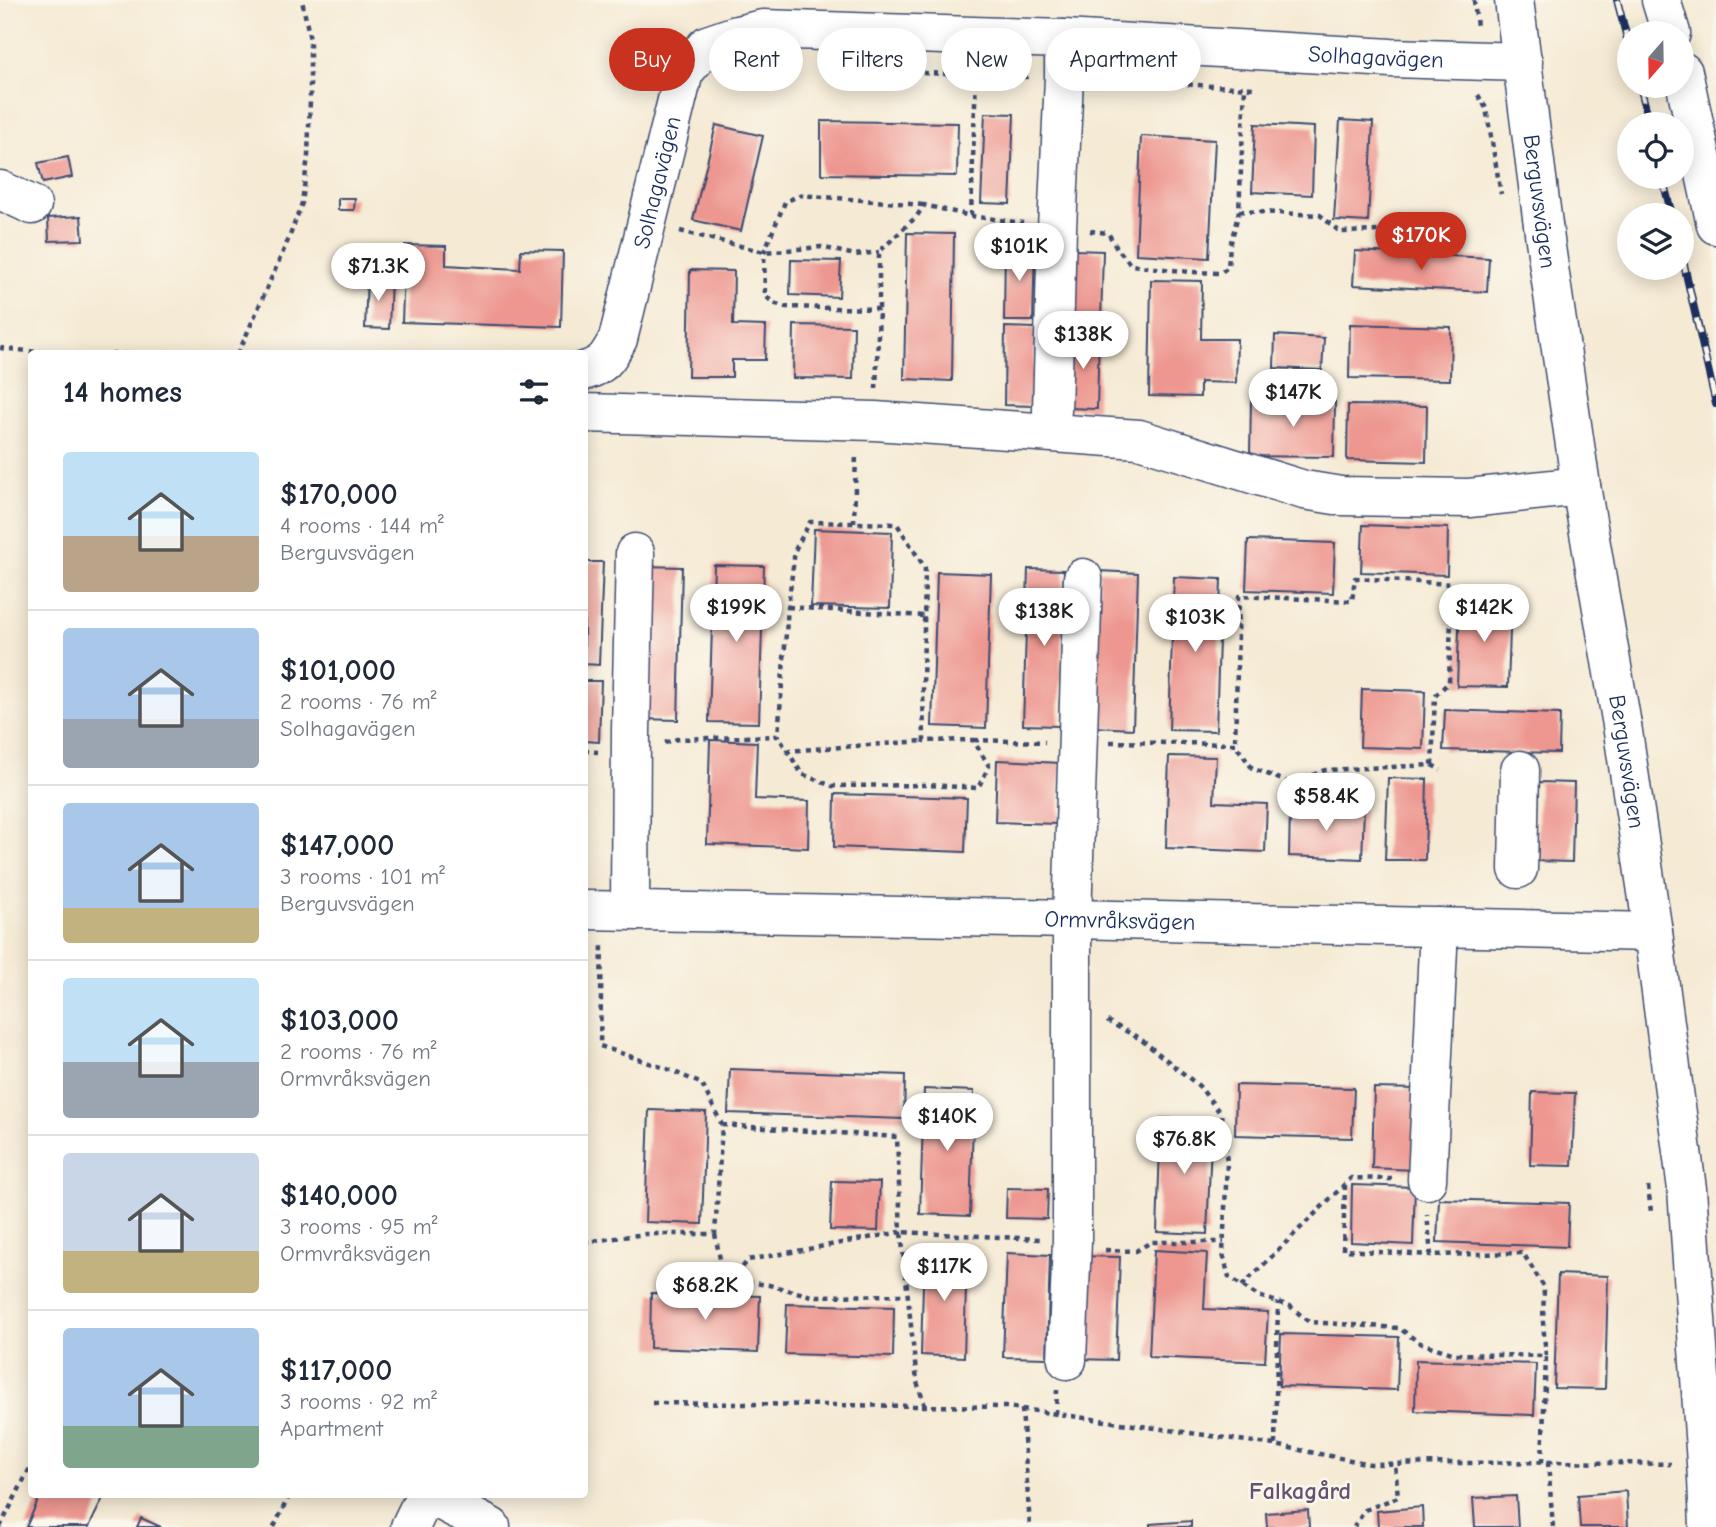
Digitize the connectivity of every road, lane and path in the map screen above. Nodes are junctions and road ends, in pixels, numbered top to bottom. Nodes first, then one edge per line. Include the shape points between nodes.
1 (302, 0) edge
2 (1514, 0) edge
3 (1661, 0) edge
4 (1667, 21) edge
5 (1046, 38) edge
6 (1201, 47) edge
7 (1522, 62) junction
8 (1694, 71) edge
9 (1716, 71) edge
10 (1245, 88) dead end
11 (975, 91) edge
12 (1063, 91) edge
13 (1478, 95) dead end
14 (1688, 98) edge
15 (1503, 204) dead end
16 (924, 205) junction
17 (1239, 211) junction
18 (971, 215) junction
19 (646, 225) junction
20 (1716, 225) edge
21 (1057, 228) junction
22 (1382, 231) dead end
23 (764, 252) junction
24 (878, 252) junction
25 (879, 309) junction
26 (0, 348) edge
27 (241, 350) edge
28 (28, 351) edge
29 (588, 369) edge
30 (1052, 411) dead end
31 (588, 413) edge
32 (866, 421) junction
33 (1581, 486) junction
34 (854, 523) junction
35 (635, 553) dead end
36 (1083, 578) dead end
37 (788, 607) junction
38 (924, 616) junction
39 (778, 736) junction
40 (973, 740) junction
41 (924, 741) junction
42 (1078, 742) junction
43 (1235, 744) junction
44 (786, 751) junction
45 (631, 752) junction
46 (1432, 765) junction
47 (1520, 769) dead end
48 (1441, 770) dead end
49 (1518, 869) dead end
50 (606, 910) edge
51 (1072, 919) junction
52 (1439, 927) junction
53 (1653, 932) junction
54 (1072, 1003) junction
55 (722, 1125) junction
56 (1427, 1180) junction
57 (1345, 1183) junction
58 (1648, 1184) dead end
59 (1652, 1225) dead end
60 (901, 1232) junction
61 (715, 1234) junction
62 (588, 1241) edge
63 (1224, 1242) junction
64 (1072, 1245) junction
65 (1432, 1255) junction
66 (733, 1280) junction
67 (1242, 1286) junction
68 (908, 1295) junction
69 (1278, 1302) junction
70 (1546, 1356) junction
71 (1067, 1360) dead end
72 (652, 1403) dead end
73 (925, 1406) junction
74 (1021, 1409) junction
75 (1275, 1445) junction
76 (1545, 1462) junction
77 (1395, 1464) junction
78 (1688, 1464) junction
79 (28, 1472) edge
80 (1670, 1477) dead end
81 (288, 1498) edge
82 (425, 1498) edge
83 (435, 1498) edge
84 (1, 1527) edge
85 (274, 1527) edge
86 (410, 1527) edge
87 (491, 1527) edge
88 (1030, 1527) edge
89 (1354, 1527) edge
90 (1553, 1527) edge
91 (1709, 1527) edge

1 - 27 path via 310,40 309,156 302,203
2 - 7 street, Berguvsvägen
3 - 4 street
5 - 19 street, Solhagavägen via 763,29 707,46 684,72
6 - 7 street, Solhagavägen
7 - 33 street, Berguvsvägen
8 - 9 street
10 - 17 path
11 - 18 path
12 - 21 street
13 - 15 path via 1486,108
14 - 20 street
16 - 18 path
16 - 23 path via 800,195 785,202
16 - 24 path
17 - 21 path via 1227,267 1220,273 1131,265 1108,233
17 - 22 path via 1321,215 1340,232
18 - 21 path
19 - 23 path
19 - 29 street, Solhagavägen via 618,339 606,360
21 - 30 street
23 - 24 path via 821,247 855,255
23 - 25 path via 765,295 773,303
24 - 25 path
25 - 32 path
26 - 28 path
31 - 32 street
32 - 33 street via 1139,439 1304,491 1341,496 1469,498
32 - 34 path
33 - 53 street, Berguvsvägen
34 - 37 path via 810,522 795,550
34 - 38 path via 897,523 925,568
35 - 45 street
36 - 42 street
37 - 38 path
37 - 39 path
38 - 41 path
39 - 44 path
39 - 45 path via 677,739
40 - 41 path
40 - 42 path
40 - 44 path via 989,766 978,788 832,786 802,774
41 - 44 path
42 - 43 path
42 - 51 street
43 - 46 path via 1252,768 1292,785 1325,770
43 - 46 path via 1239,596 1352,601 1355,578 1452,584 1449,682 1435,696
45 - 50 street
46 - 48 path
47 - 49 street
50 - 51 street, Ormvråksvägen
50 - 55 path via 600,1046 702,1084
51 - 52 street, Ormvråksvägen
51 - 54 street
52 - 53 street, Ormvråksvägen
52 - 56 street
53 - 78 street, Berguvsvägen via 1687,1189
54 - 63 path via 1139,1038 1199,1086 1221,1114 1227,1162
54 - 64 street
55 - 60 path via 897,1137
55 - 61 path
56 - 57 path via 1351,1178
56 - 65 path
57 - 65 path via 1343,1250
57 - 67 path
58 - 59 path
60 - 64 path
60 - 66 path via 748,1260
60 - 68 path
61 - 62 path via 646,1234
61 - 66 path via 724,1279
63 - 64 path via 1151,1241 1136,1251
63 - 67 path via 1229,1278
64 - 71 street
65 - 70 path via 1523,1253 1544,1287
66 - 68 path via 812,1296
67 - 69 path
68 - 73 path via 917,1382
69 - 70 path via 1309,1322 1399,1328 1420,1343 1455,1354
69 - 75 path
70 - 76 path
72 - 73 path
73 - 74 path
74 - 75 path
74 - 88 path
75 - 77 path via 1370,1464
76 - 77 path
76 - 78 path
76 - 90 path
77 - 89 path via 1398,1497 1365,1510
78 - 80 path
78 - 91 street, Berguvsvägen
79 - 84 path
81 - 85 path
82 - 86 street
83 - 87 street

